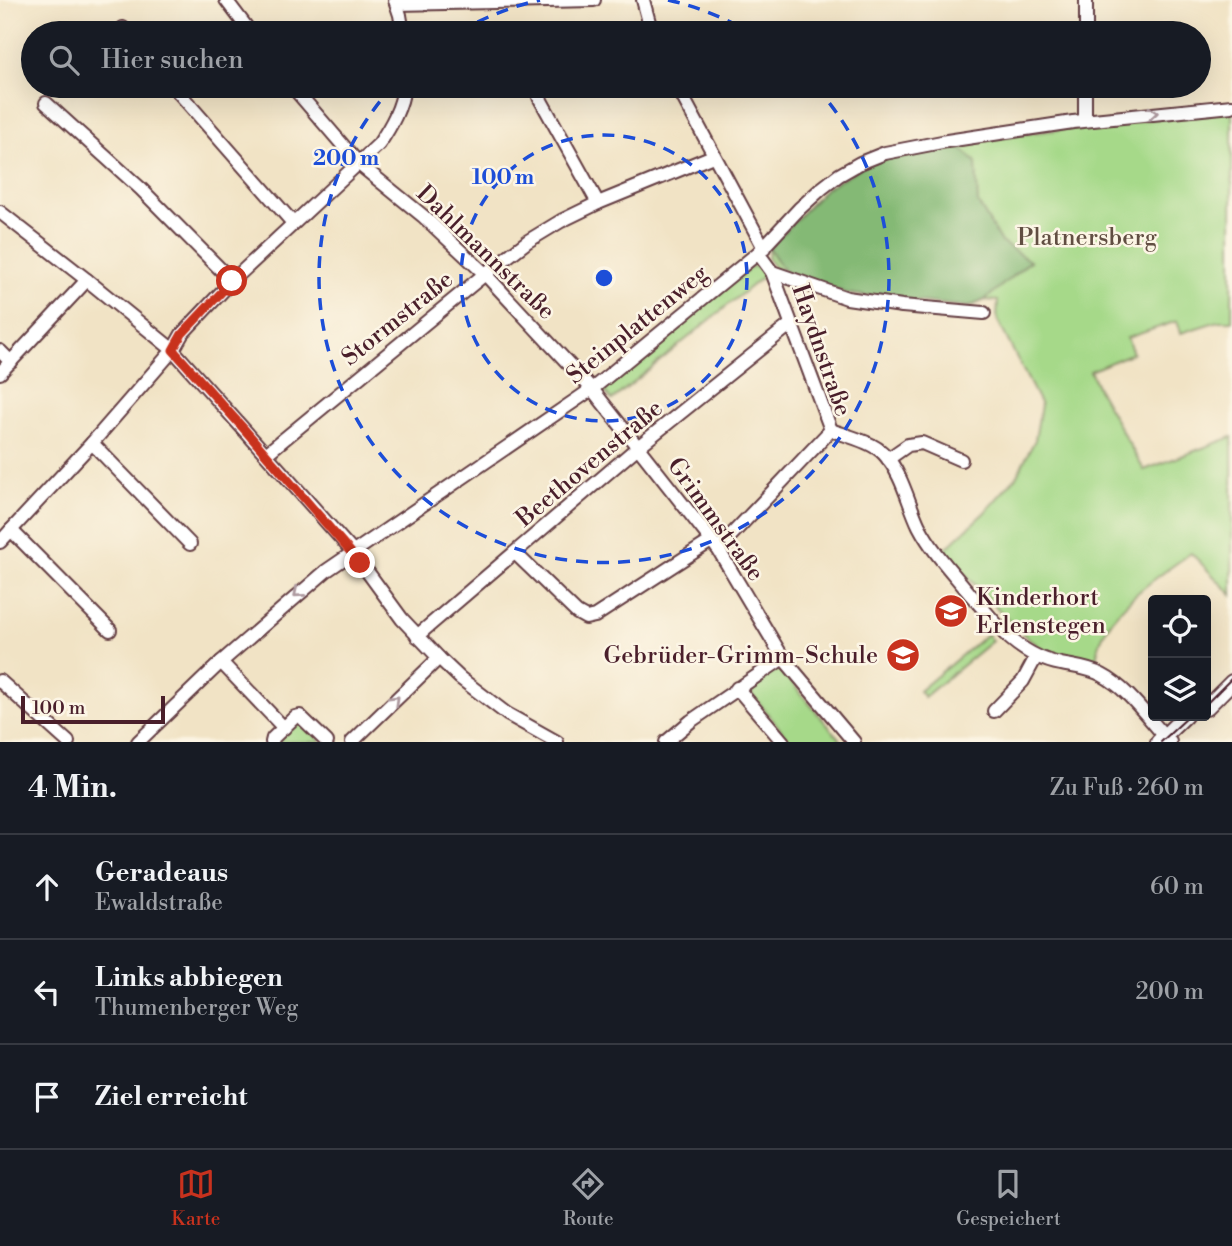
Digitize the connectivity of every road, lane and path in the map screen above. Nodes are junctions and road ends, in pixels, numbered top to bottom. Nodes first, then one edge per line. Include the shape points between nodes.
1 (226, 0) edge
2 (594, 0) edge
3 (643, 0) edge
4 (1086, 0) edge
5 (521, 1) edge
6 (396, 2) edge
7 (242, 21) edge
8 (400, 21) edge
9 (649, 21) edge
10 (1086, 21) edge
11 (184, 98) edge
12 (302, 98) edge
13 (401, 98) edge
14 (540, 98) edge
15 (683, 98) edge
16 (1085, 98) edge
17 (46, 103) dead end
18 (1232, 106) edge
19 (1085, 120) junction
20 (713, 156) junction
21 (359, 164) junction
22 (598, 203) junction
23 (0, 212) edge
24 (293, 223) junction
25 (761, 250) junction
26 (772, 272) junction
27 (485, 274) junction
28 (87, 280) junction
29 (232, 281) junction
30 (984, 313) dead end
31 (791, 324) junction
32 (173, 350) junction
33 (0, 351) edge
34 (11, 362) junction
35 (0, 373) edge
36 (592, 389) junction
37 (831, 430) junction
38 (92, 443) junction
39 (638, 447) junction
40 (266, 454) junction
41 (888, 459) junction
42 (961, 460) dead end
43 (11, 530) junction
44 (0, 542) edge
45 (190, 544) dead end
46 (714, 545) junction
47 (353, 552) junction
48 (515, 553) junction
49 (110, 630) dead end
50 (417, 636) junction
51 (1036, 657) junction
52 (439, 658) junction
53 (783, 658) junction
54 (221, 662) junction
55 (1232, 670) edge
56 (0, 681) edge
57 (1232, 682) edge
58 (737, 688) junction
59 (1211, 691) edge
60 (1211, 703) edge
61 (994, 712) dead end
62 (1181, 721) edge
63 (1192, 721) edge
64 (284, 728) junction
65 (1166, 741) edge
66 (68, 742) edge
67 (138, 742) edge
68 (272, 742) edge
69 (327, 742) edge
70 (352, 742) edge
71 (557, 742) edge
72 (666, 742) edge
73 (783, 742) edge
74 (854, 742) edge

1 - 7 street
2 - 5 street
3 - 9 street
4 - 10 street
5 - 6 street
6 - 8 street
11 - 24 street
12 - 21 street, Dahlmannstraße
13 - 21 street via 390,128
14 - 22 street
15 - 20 street, Haydnstraße
16 - 19 street
17 - 29 street via 141,189
19 -> 18 street, Steinplattenweg
19 - 25 street, Steinplattenweg via 924,145 860,163 821,189
20 - 22 street, Stormstraße
20 - 25 street, Haydnstraße
21 - 24 street
21 - 27 street, Dahlmannstraße
22 - 27 street, Stormstraße via 528,241
23 - 28 street
24 - 29 street
25 - 26 street, Haydnstraße
25 - 36 street, Steinplattenweg
26 - 30 street via 847,298
26 - 31 street, Haydnstraße
27 - 36 street, Dahlmannstraße
27 - 40 street, Stormstraße
28 - 32 street
28 - 34 street
29 - 32 street via 182,334
31 - 37 street, Haydnstraße
31 - 39 street, Beethovenstraße
32 - 38 street
32 - 40 street
33 - 34 street
34 - 35 street
36 - 39 street, Grimmstraße
36 - 47 street, Steinplattenweg
37 - 41 street via 876,447
37 - 46 street, Haydnstraße
38 - 43 street
38 - 45 street
39 - 46 street, Grimmstraße
39 - 48 street, Beethovenstraße
40 - 47 street
41 - 42 street via 908,445 922,443
41 - 51 street via 937,555 1005,634
43 - 44 street
43 - 49 street
46 - 48 street, Haydnstraße via 586,618
46 - 53 street, Grimmstraße
47 - 50 street
47 -> 54 street, Steinplattenweg via 298,593
48 - 50 street, Beethovenstraße
50 - 52 street
51 - 61 street via 1023,681
51 - 65 street via 1103,676 1125,693
70 -> 52 street
52 - 71 street via 507,714
53 - 58 street
53 - 74 street, Grimmstraße
54 - 64 street
54 - 67 street, Steinplattenweg
55 - 59 main road
56 - 66 street
57 - 60 main road
58 - 72 street
58 - 73 street
62 - 65 main road
63 - 65 main road
64 - 68 street
64 - 69 street via 300,716

